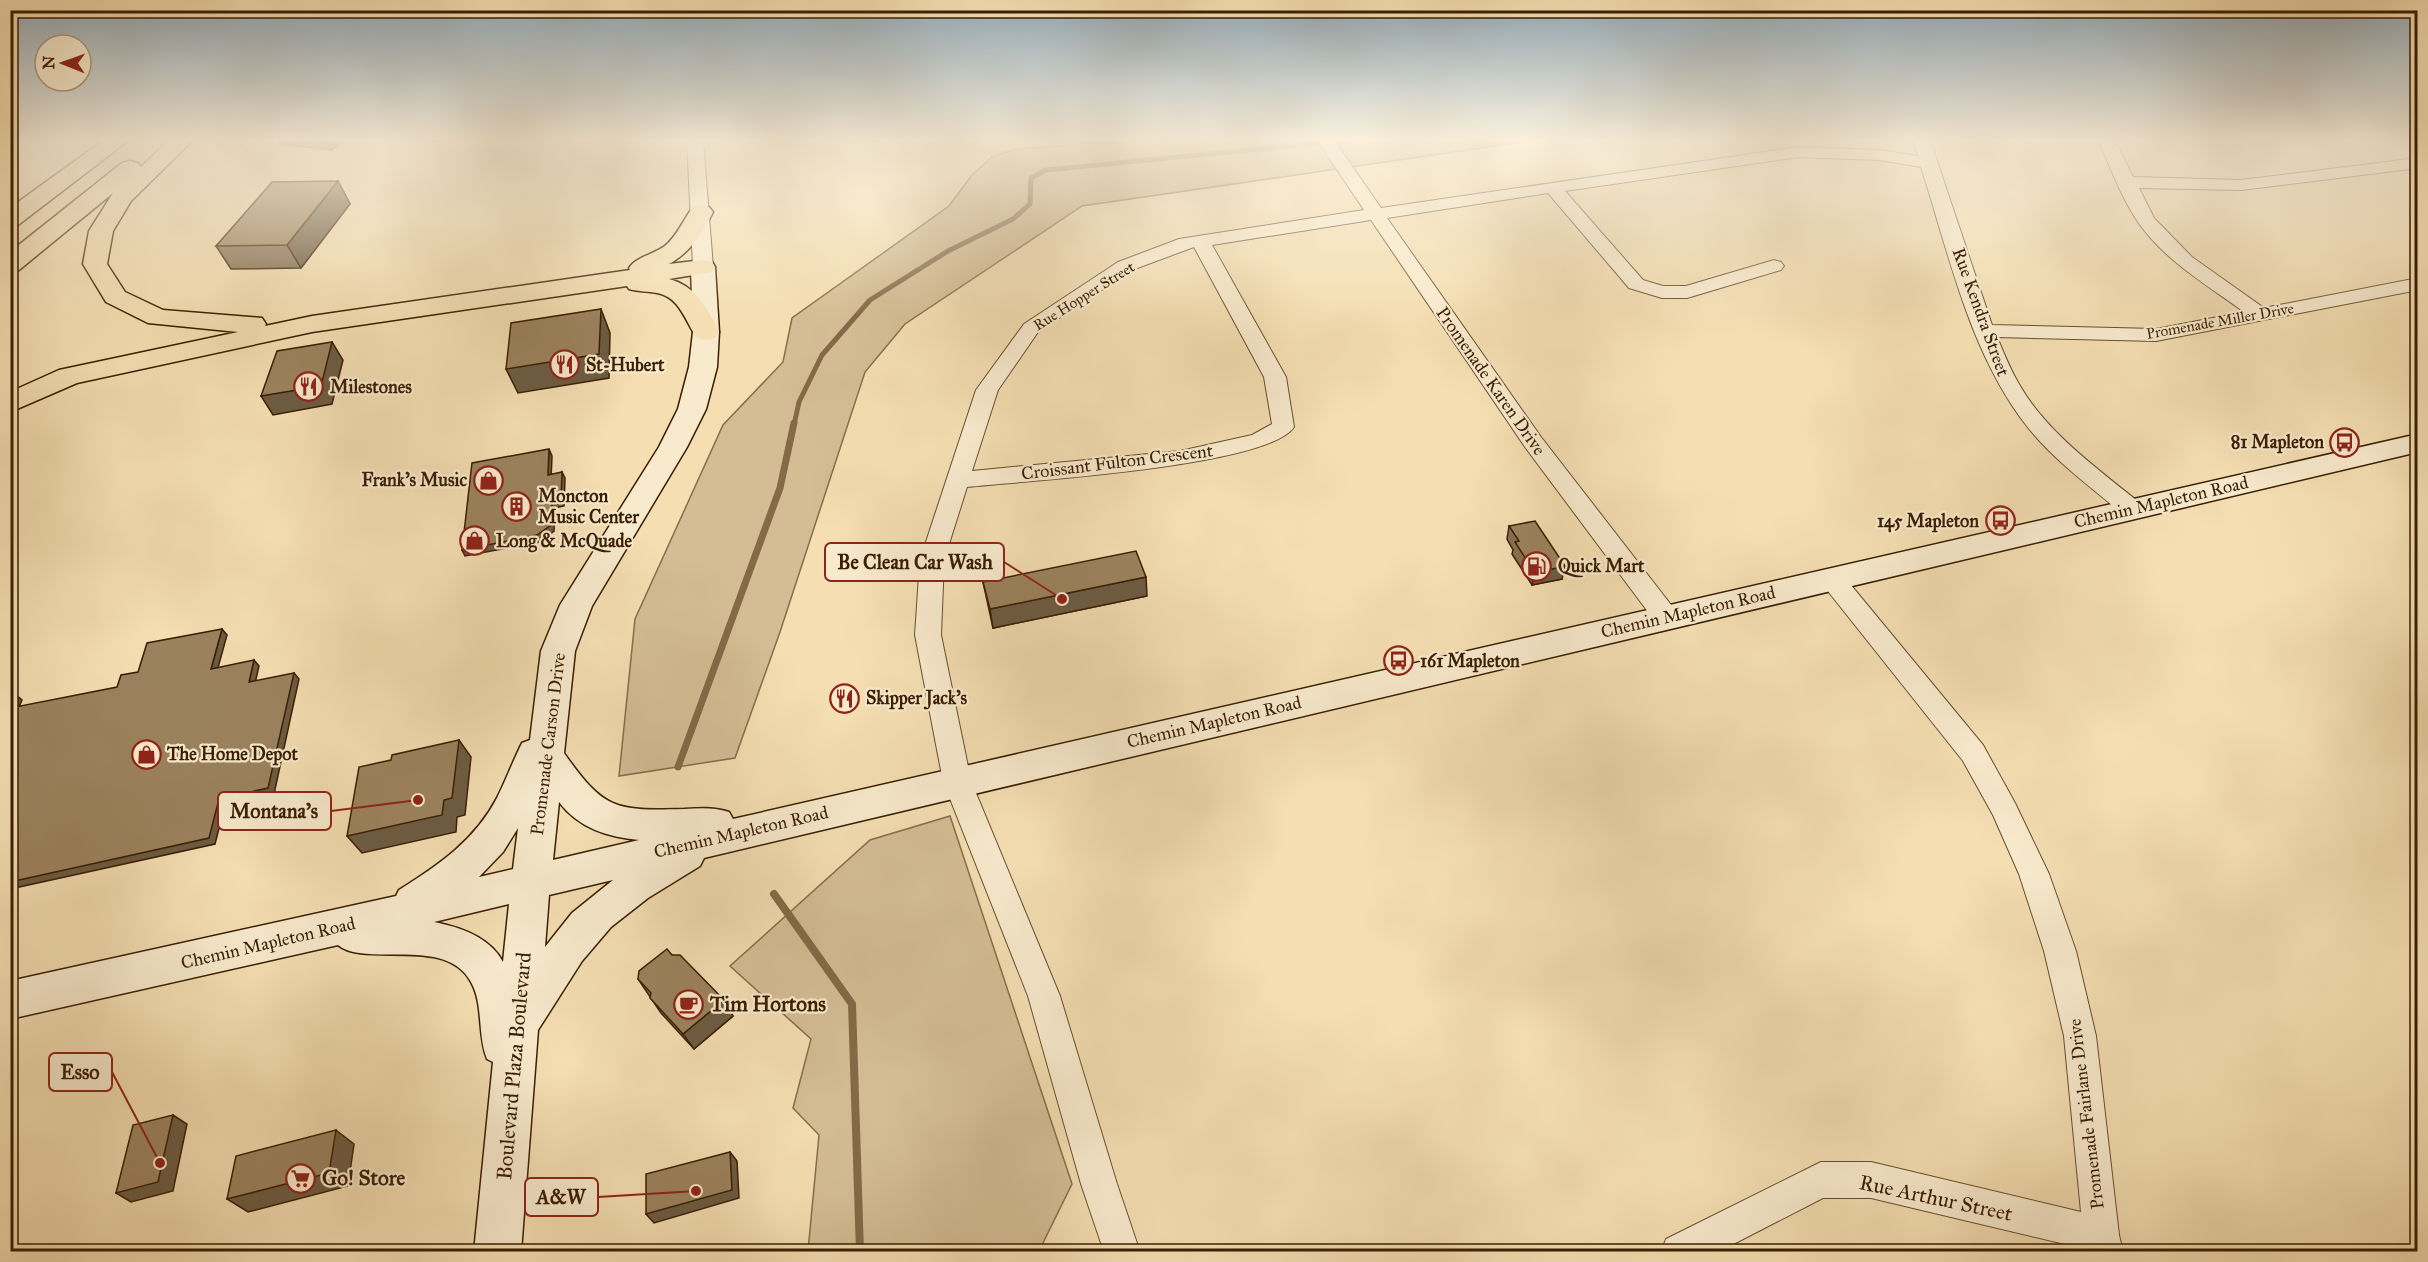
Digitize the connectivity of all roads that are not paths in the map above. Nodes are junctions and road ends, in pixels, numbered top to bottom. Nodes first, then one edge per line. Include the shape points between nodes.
1 (31, 199) edge
2 (38, 199) edge
3 (92, 199) edge
4 (121, 199) edge
5 (700, 199) edge
6 (1365, 199) edge
7 (1474, 199) edge
8 (1562, 199) edge
9 (1941, 199) edge
10 (2135, 199) edge
11 (701, 212) junction
12 (10, 214) edge
13 (1375, 214) junction
14 (10, 220) edge
15 (1200, 241) junction
16 (10, 265) edge
17 (1774, 266) dead end
18 (703, 267) junction
19 (2418, 284) edge
20 (576, 287) junction
21 (2261, 315) junction
22 (312, 324) junction
23 (1984, 331) junction
24 (706, 332) junction
25 (10, 403) edge
26 (2418, 443) edge
27 (957, 480) junction
28 (2132, 509) junction
29 (1832, 579) junction
30 (1666, 617) junction
31 (547, 738) junction
32 (957, 781) junction
33 (786, 821) junction
34 (714, 838) junction
35 (531, 881) junction
36 (395, 914) junction
37 (322, 931) junction
38 (10, 1000) edge
39 (517, 1027) junction
40 (509, 1116) junction
41 (2103, 1243) edge
42 (497, 1251) edge
43 (1122, 1251) edge
44 (1679, 1251) edge

1 - 12 highway
2 - 14 highway
3 - 16 highway
4 - 22 highway via 101,231 95,264 115,297 157,317 222,324
5 - 11 street, Promenade Carson Drive
6 - 13 street, Promenade Karen Drive
7 - 13 street, Rue Hopper Street
8 - 17 street via 1636,284 1662,292 1687,292
9 - 23 street, Rue Kendra Street
10 - 21 street via 2146,220 2186,261
11 - 18 street, Promenade Carson Drive
11 - 20 highway via 675,252 642,268
13 - 15 street, Rue Hopper Street
13 - 30 street, Promenade Karen Drive via 1503,400
15 - 27 street, Rue Hopper Street via 1125,266 1031,328 987,390
15 - 27 street, Croissant Fulton Crescent via 1275,377 1283,427 1259,441 1180,458
18 - 20 highway
18 - 24 main road, Promenade Carson Drive
19 - 21 street, Promenade Miller Drive
20 - 22 highway
20 - 24 highway via 664,286 681,292 691,302
21 - 23 street, Promenade Miller Drive via 2156,335
22 - 25 highway via 69,376
23 - 28 street, Rue Kendra Street via 2009,386 2035,422
24 - 31 main road, Promenade Carson Drive via 703,368 692,409 673,447 576,605 558,651
26 - 28 main road, Chemin Mapleton Road
27 - 32 street, Rue Hopper Street via 932,560 928,635
28 - 29 main road, Chemin Mapleton Road
29 - 30 main road, Chemin Mapleton Road
29 - 41 street, Promenade Fairlane Drive via 1973,753 2034,874 2060,951 2080,1036
30 - 32 main road, Chemin Mapleton Road
31 - 33 main road via 579,800 600,817 633,825
31 - 35 main road, Promenade Carson Drive
31 - 36 main road via 490,842 463,867
32 - 33 main road, Chemin Mapleton Road
32 - 43 street, Rue Hopper Street via 1044,996
33 - 34 main road, Chemin Mapleton Road
34 - 35 main road, Chemin Mapleton Road
34 - 39 main road via 635,885 586,927 556,965
35 - 36 main road, Chemin Mapleton Road
35 - 39 main road, Boulevard Plaza Boulevard
36 - 37 main road, Chemin Mapleton Road
37 - 38 main road, Chemin Mapleton Road
37 - 40 main road via 441,940 470,951 486,969 500,1011
39 - 40 main road, Boulevard Plaza Boulevard
40 - 42 main road, Boulevard Plaza Boulevard
41 - 44 street, Rue Arthur Street via 1871,1180 1821,1180

